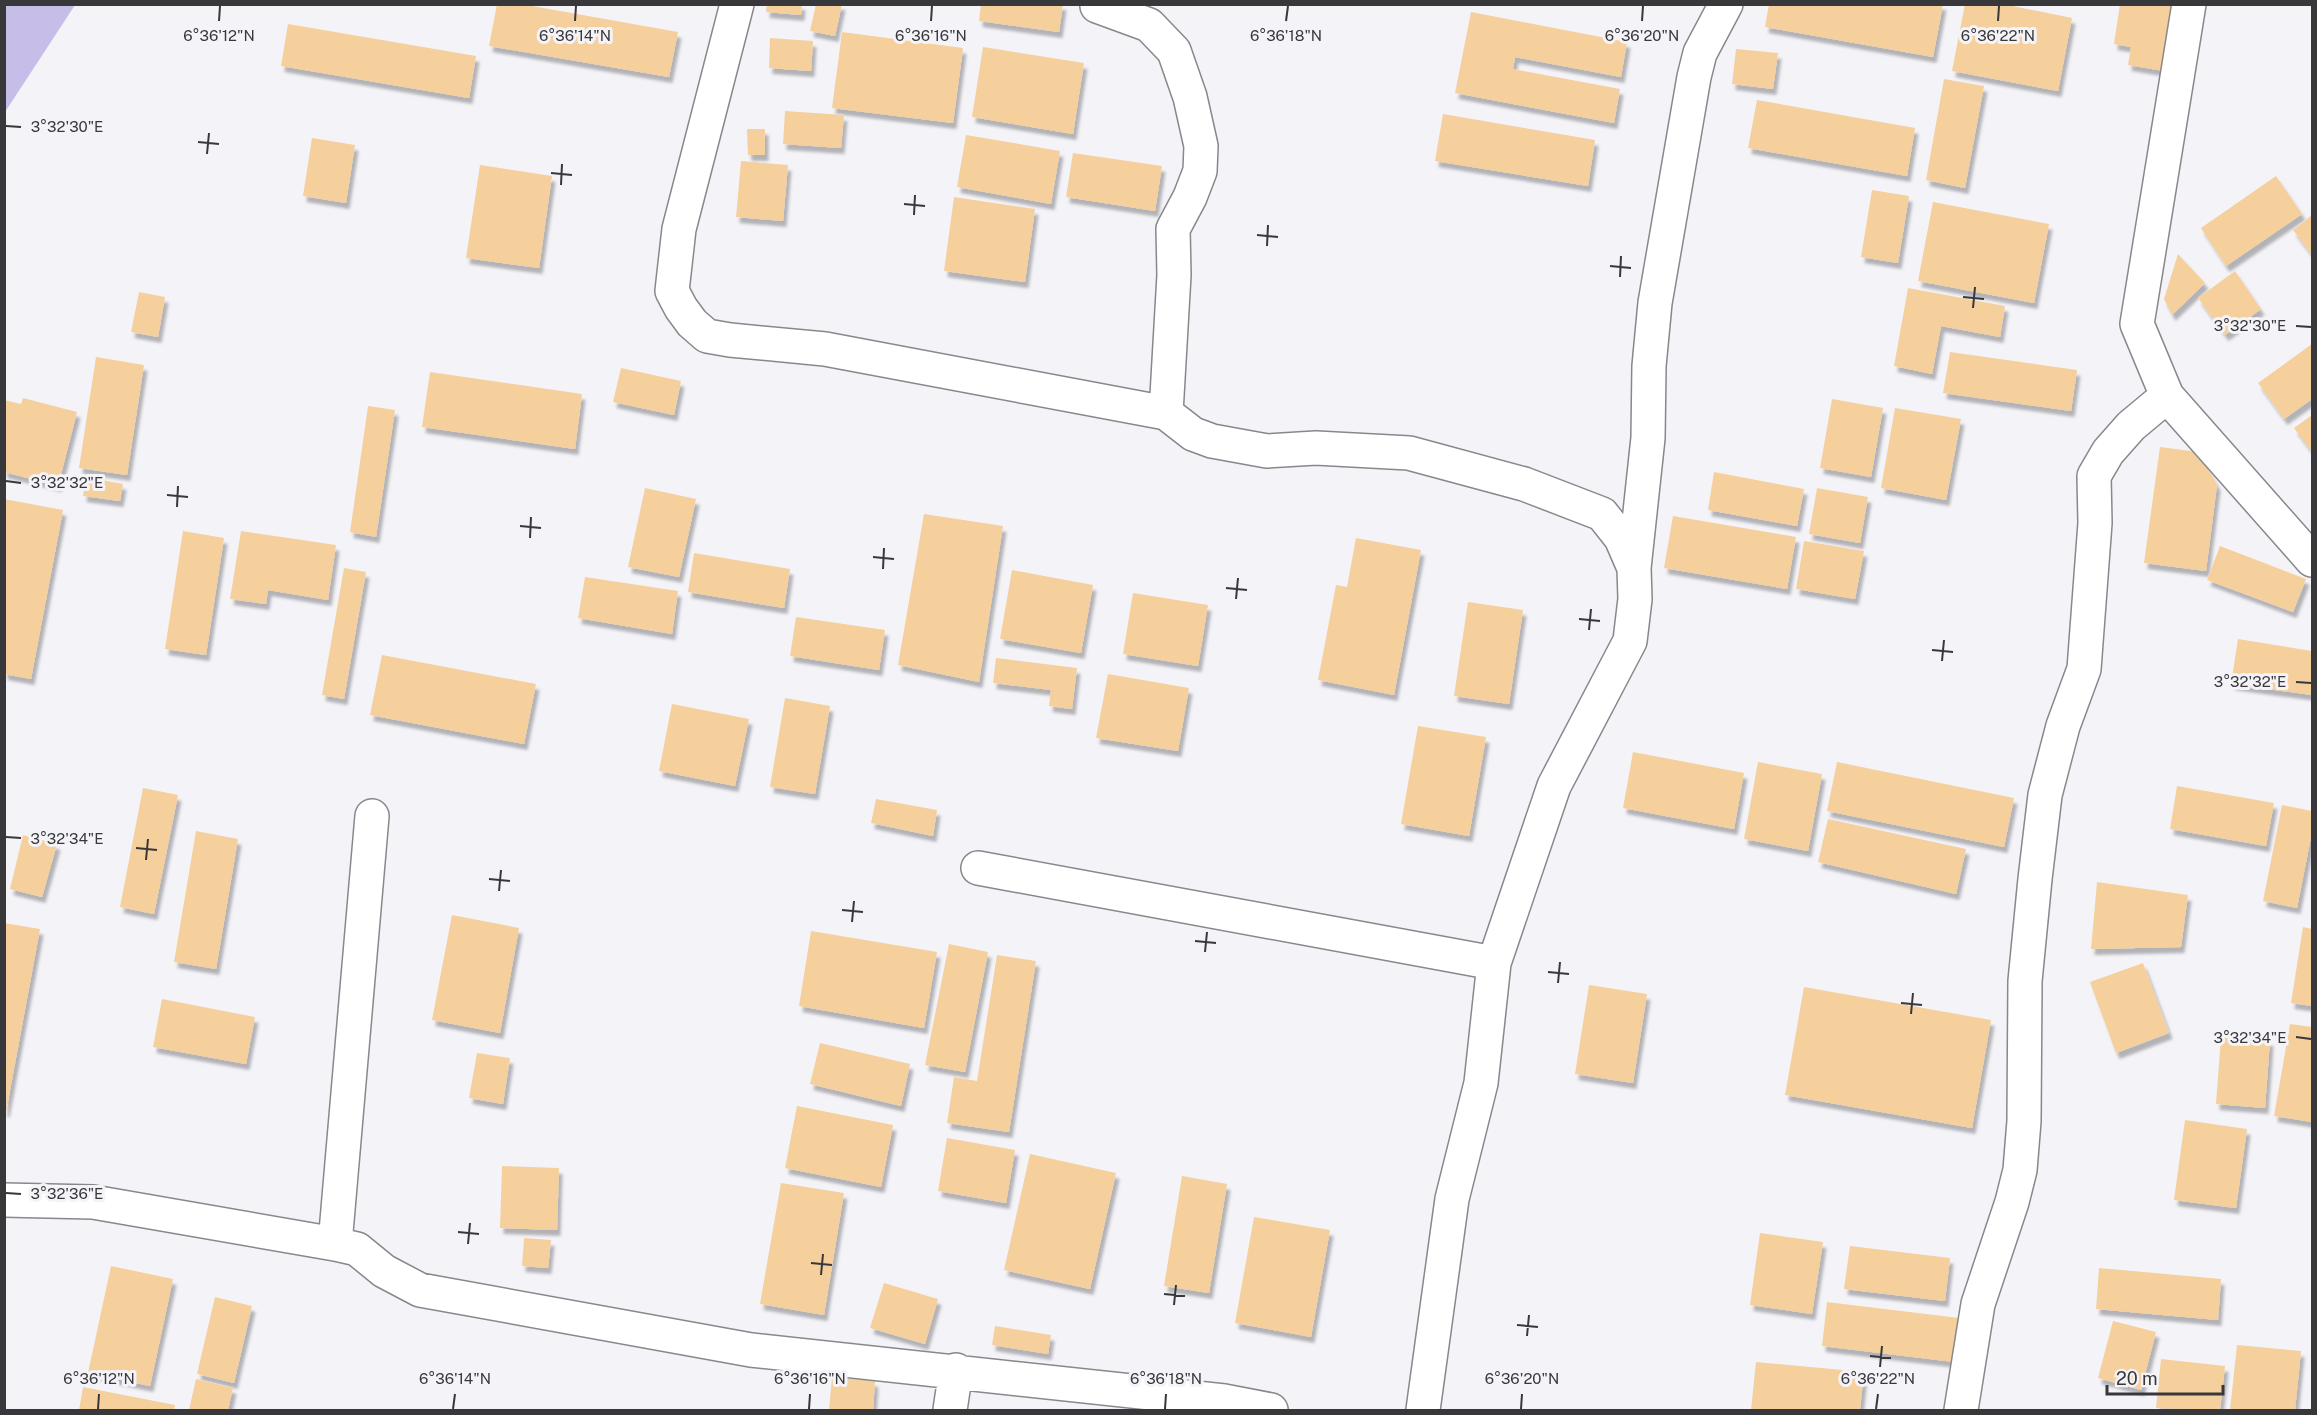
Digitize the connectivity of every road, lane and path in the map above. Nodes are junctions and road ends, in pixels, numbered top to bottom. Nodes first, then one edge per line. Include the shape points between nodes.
1 (737, 4) edge
2 (1726, 4) edge
3 (2189, 4) edge
4 (1097, 6) dead end
5 (2167, 396) junction
6 (1166, 413) junction
7 (2313, 560) edge
8 (1634, 568) junction
9 (372, 816) dead end
10 (978, 868) dead end
11 (1494, 963) junction
12 (4, 1200) edge
13 (335, 1244) junction
14 (956, 1370) junction
15 (950, 1410) edge
16 (1270, 1410) edge
17 (1423, 1410) edge
18 (1961, 1410) edge

1 - 6 street via 679,229 672,291 692,323 707,336 825,349
2 - 8 street via 1700,53 1696,69 1655,303 1648,438
3 - 5 street via 2137,324
4 - 6 street via 1149,25 1174,51 1201,146 1200,171 1173,229
5 - 7 street
5 - 18 street via 2131,426 2094,476 2095,523 2084,669 2063,726 2045,795 2035,879 2025,981 2020,1170 1978,1304
6 - 8 street via 1192,434 1212,441 1267,451 1316,448 1408,453 1524,484 1602,514 1621,538
8 - 11 street via 1630,640 1554,786
9 - 13 street
10 - 11 street
11 - 17 street via 1481,1083 1452,1199
12 - 13 street via 93,1202
13 - 14 street via 357,1249 384,1271 420,1290 751,1350
14 - 15 street
14 - 16 street via 1224,1401

